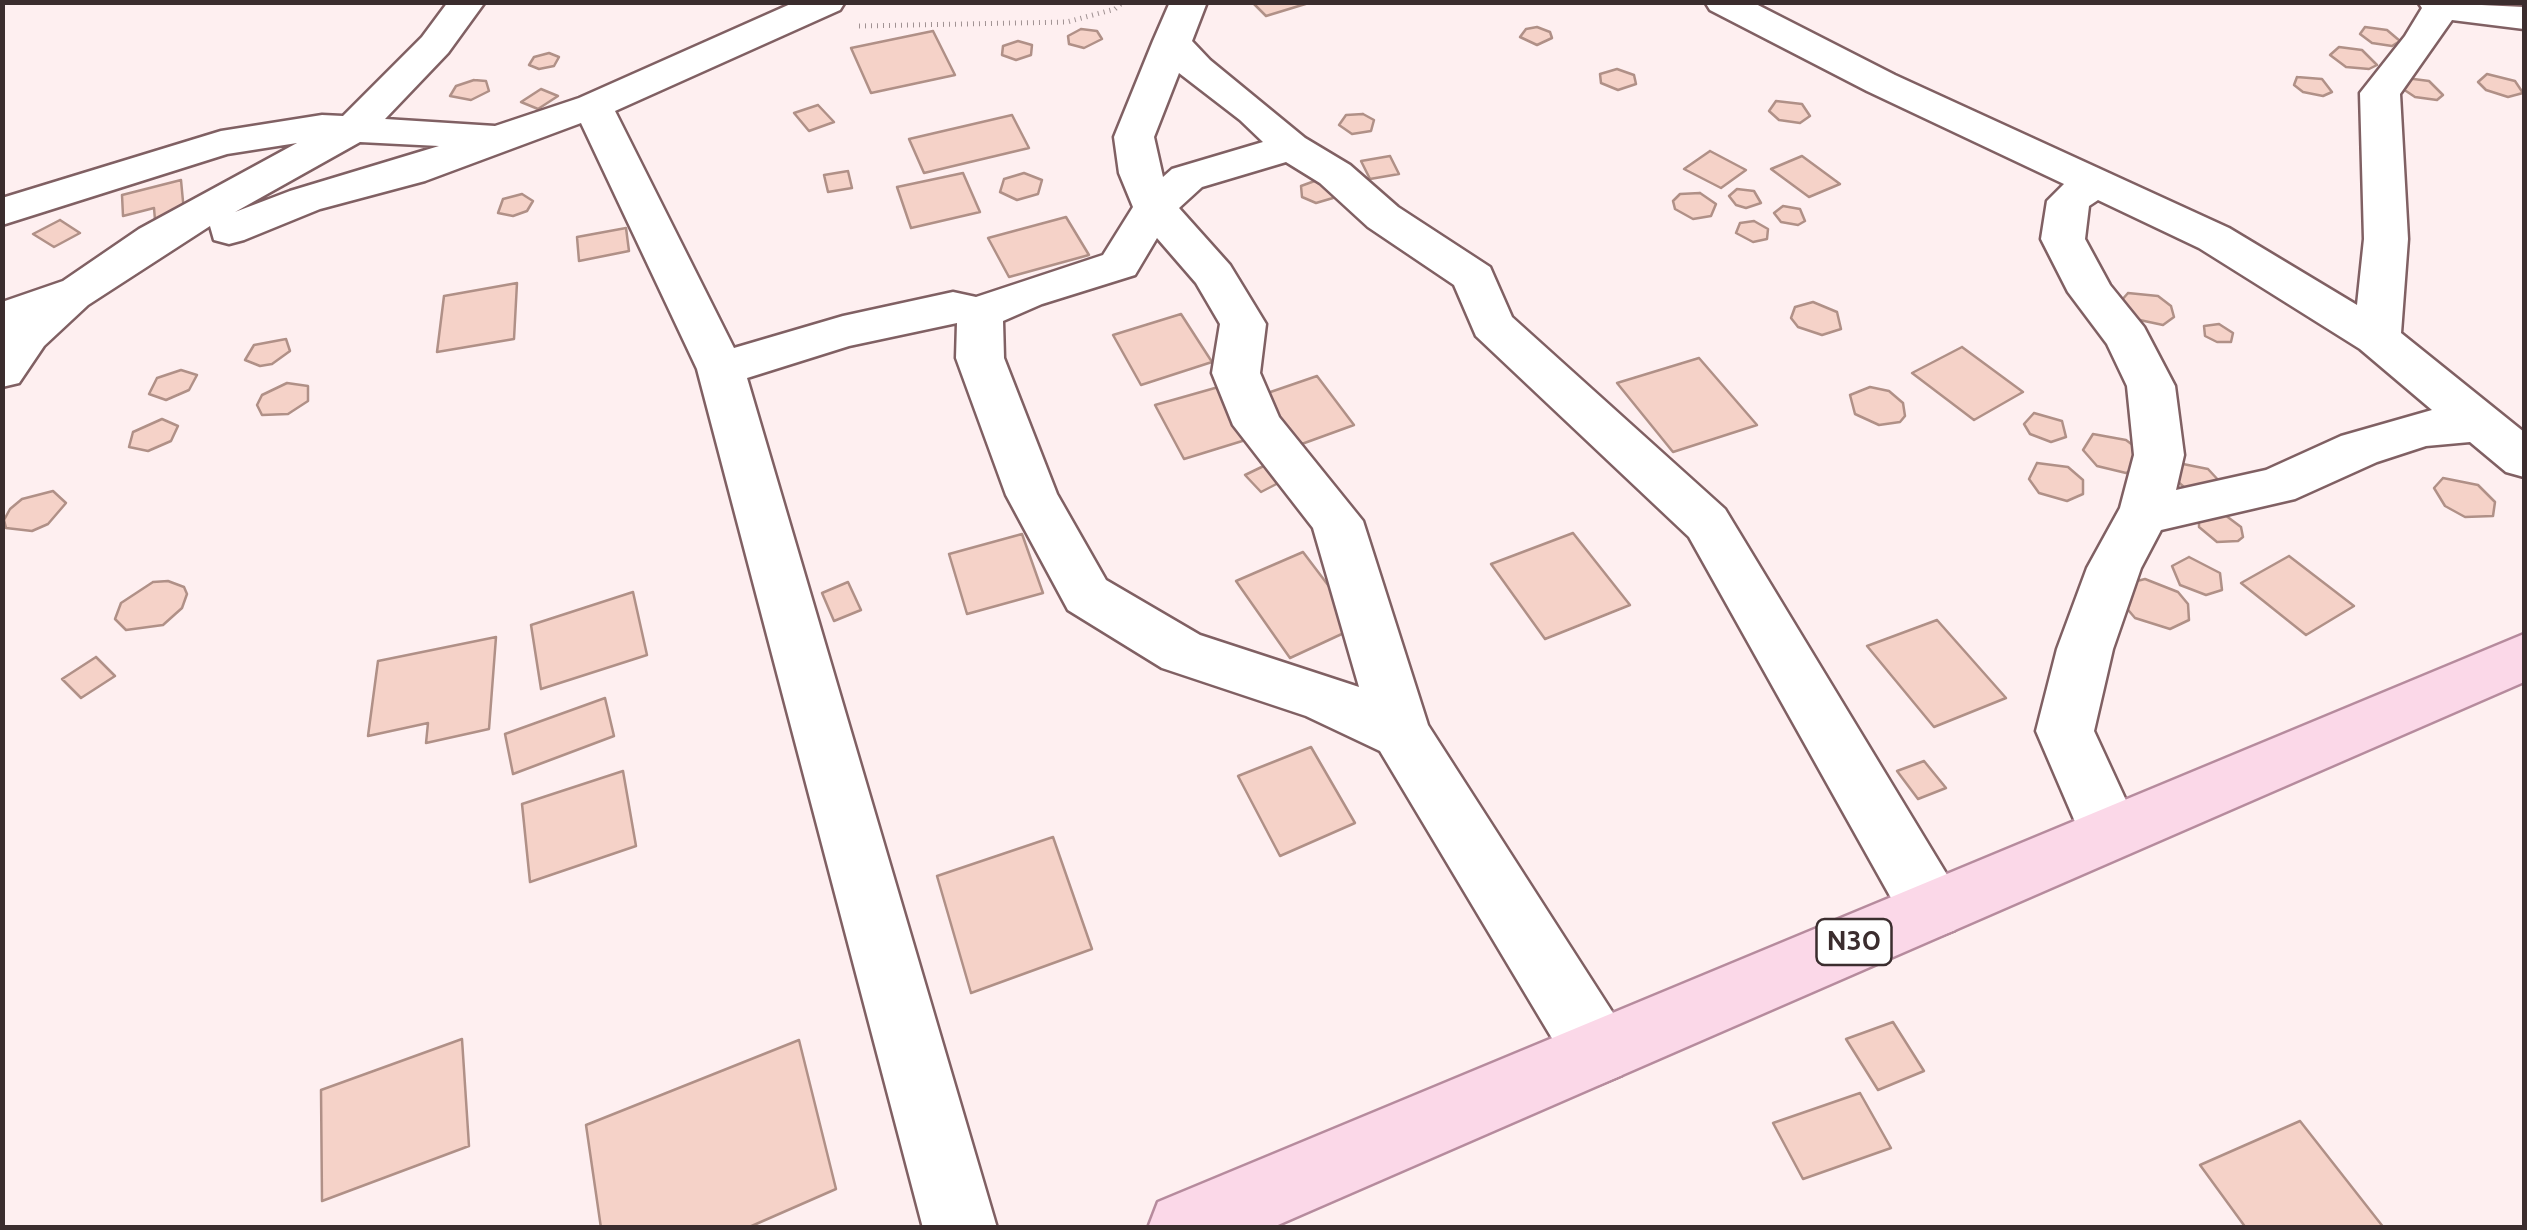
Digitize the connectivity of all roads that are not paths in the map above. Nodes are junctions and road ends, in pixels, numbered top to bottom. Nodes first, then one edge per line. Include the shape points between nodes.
1 (467, 2) edge
2 (1723, 2) edge
3 (2441, 4) edge
4 (817, 7) edge
5 (2524, 18) edge
6 (1180, 22) edge
7 (593, 106) junction
8 (353, 129) junction
9 (498, 138) junction
10 (1291, 147) junction
11 (2096, 182) junction
12 (1154, 208) junction
13 (2, 212) edge
14 (79, 292) junction
15 (980, 313) junction
16 (2, 318) edge
17 (2377, 338) junction
18 (721, 370) junction
19 (2, 371) edge
20 (2480, 423) junction
21 (2524, 459) edge
22 (2146, 509) junction
23 (2524, 657) edge
24 (1402, 733) junction
25 (2110, 834) junction
26 (1932, 909) junction
27 (1598, 1051) junction
28 (960, 1228) edge
29 (1184, 1228) edge

1 - 8 street
2 - 11 street
3 - 5 street
3 - 17 street via 2380,93 2386,239
4 - 7 street
6 - 10 street via 1196,68
6 - 12 street via 1134,137
7 - 9 street
7 - 18 street
8 - 9 street
8 - 13 street via 322,127 221,143
8 - 14 street via 154,239
9 - 14 street via 410,172 306,200
10 - 12 street via 1187,178
10 - 26 street via 1474,276 1492,325 1707,524
11 - 17 street via 2214,238
11 - 22 street via 2068,201 2063,239 2128,338 2150,386 2159,455
12 - 15 street via 1119,265
12 - 24 street via 1214,275 1244,324 1236,372 1258,425 1337,522
14 - 16 street
14 - 19 street via 28,335
15 - 18 street via 952,307
15 - 24 street via 980,358 1025,478 1087,595 1182,652 1324,698
17 - 20 street
18 - 28 street
20 - 21 street
20 - 22 street via 2424,428 2278,486 2168,512
22 - 25 street via 2114,568 2065,732
23 - 25 main road, N30
24 - 27 street
25 - 26 main road, N30
26 - 27 main road, N30
27 - 29 main road, N30

